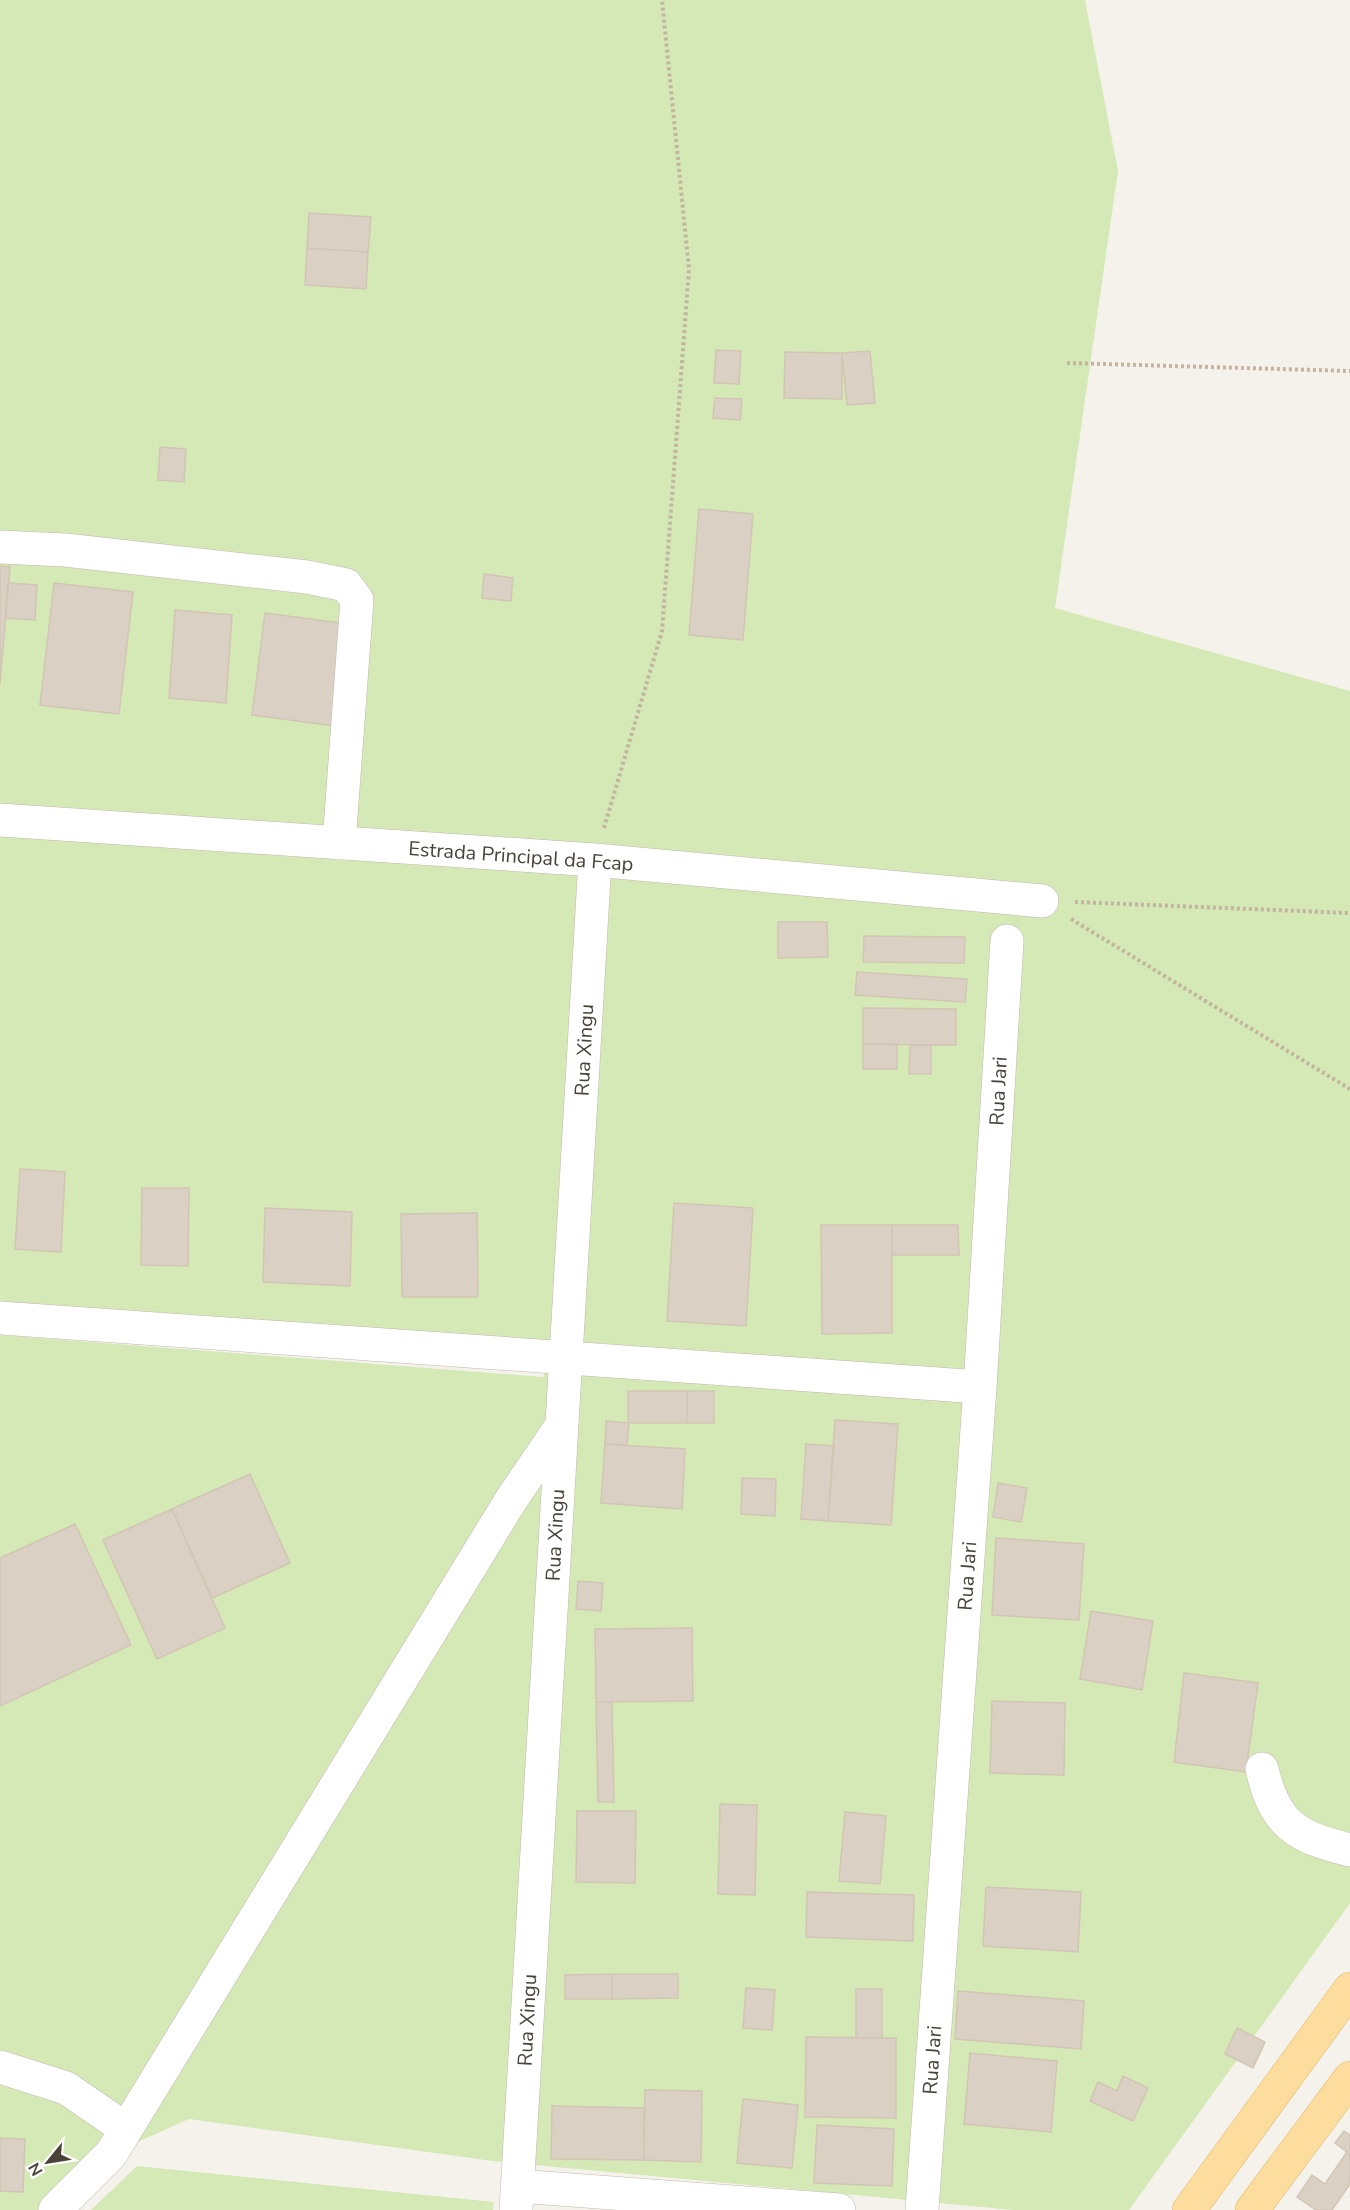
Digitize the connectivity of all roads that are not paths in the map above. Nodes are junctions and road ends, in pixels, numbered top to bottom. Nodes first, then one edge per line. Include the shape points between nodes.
1 (0, 547) edge
2 (0, 820) edge
3 (339, 843) junction
4 (595, 860) junction
5 (1042, 901) road end
6 (1007, 941) dead end
7 (0, 1317) edge
8 (567, 1356) junction
9 (980, 1387) junction
10 (562, 1425) junction
11 (1262, 1769) dead end
12 (1350, 1850) edge
13 (1350, 1989) edge
14 (0, 2067) edge
15 (1350, 2078) edge
16 (126, 2129) junction
17 (517, 2198) edge
18 (55, 2210) edge
19 (839, 2210) edge
20 (922, 2210) edge
21 (1189, 2210) edge
22 (1252, 2210) edge

1 - 3 street via 65,550 307,576 345,585 357,600
2 - 3 street, Estrada Principal da Fcap
3 - 4 street, Estrada Principal da Fcap
4 - 5 street, Estrada Principal da Fcap
4 - 8 street, Rua Xingu
6 - 9 street, Rua Jari
7 - 8 street
8 - 9 street
8 - 10 street, Rua Xingu
9 - 20 street, Rua Jari
10 - 16 street via 510,1500
10 - 17 street, Rua Xingu
11 - 12 street via 1268,1794 1293,1829 1324,1844
13 - 21 main road
14 - 16 street via 66,2088
15 - 22 main road
16 - 18 street via 111,2154
17 - 19 street

